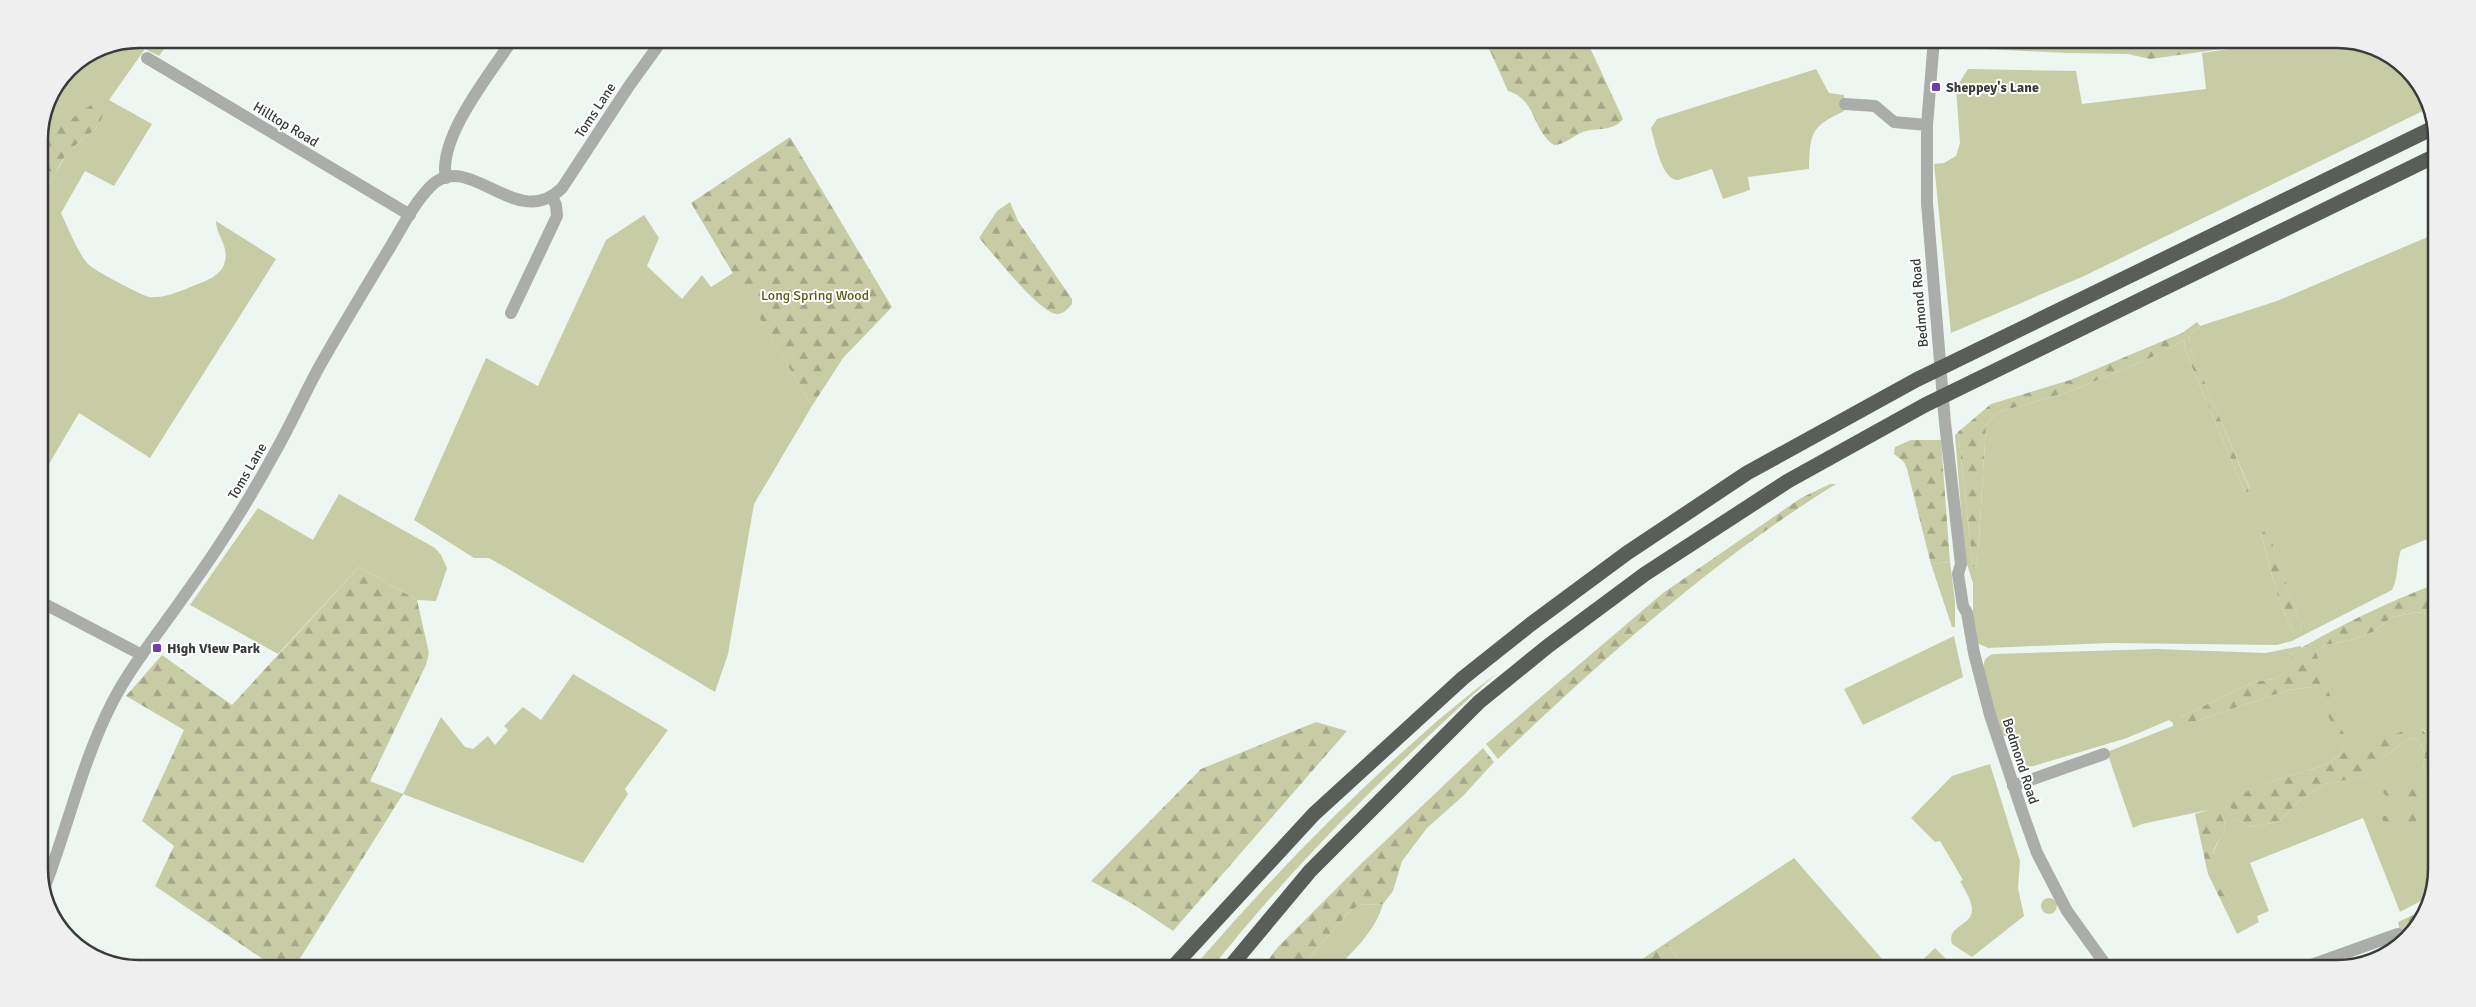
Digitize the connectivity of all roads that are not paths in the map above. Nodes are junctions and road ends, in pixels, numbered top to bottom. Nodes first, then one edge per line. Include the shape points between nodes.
1 (507, 48) edge
2 (656, 48) edge
3 (1933, 48) edge
4 (148, 58) dead end
5 (1845, 104) dead end
6 (1927, 125) junction
7 (2428, 131) edge
8 (2428, 159) edge
9 (446, 178) junction
10 (552, 197) junction
11 (410, 215) junction
12 (511, 313) dead end
13 (48, 606) edge
14 (142, 655) junction
15 (2104, 754) dead end
16 (2013, 786) junction
17 (48, 877) edge
18 (2398, 934) dead end
19 (1179, 960) edge
20 (1236, 960) edge
21 (2102, 960) edge
22 (2325, 960) edge

1 - 9 street via 459,121 445,161
2 - 10 street, Toms Lane via 562,188
3 - 6 street, Bedmond Road
4 - 11 street, Hilltop Road
5 - 6 street via 1875,106 1894,122
6 - 16 street, Bedmond Road via 1927,203 1945,423 1961,564 1958,574 1990,715
7 - 19 highway via 1916,380 1747,473 1635,547 1463,678 1314,814
8 - 20 highway via 1925,405 1788,481 1645,574 1478,702 1310,871
9 - 10 street via 470,178 526,202
9 - 11 street, Toms Lane via 430,188
10 - 12 street via 557,216
11 - 14 street, Toms Lane via 323,361 275,453 226,536
13 - 14 street
14 - 17 street, Toms Lane via 114,699 96,739
15 - 16 street
16 - 21 street, Bedmond Road via 2037,853 2067,912
18 - 22 street

